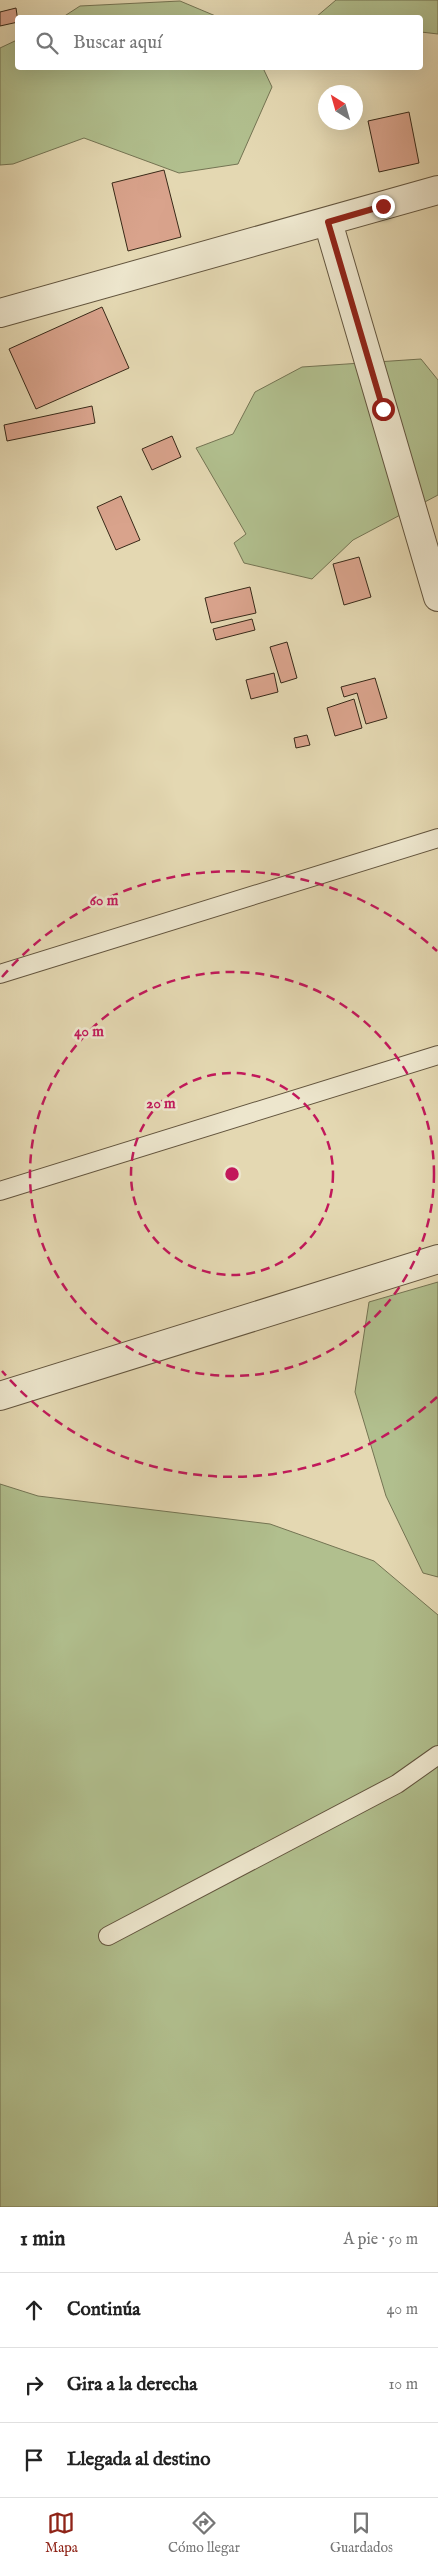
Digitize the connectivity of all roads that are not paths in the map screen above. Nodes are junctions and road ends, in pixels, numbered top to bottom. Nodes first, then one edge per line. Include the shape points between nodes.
1 (438, 190) edge
2 (328, 222) junction
3 (0, 313) edge
4 (438, 597) edge
5 (438, 838) edge
6 (0, 974) edge
7 (438, 1055) edge
8 (0, 1191) edge
9 (438, 1260) edge
10 (0, 1396) edge
11 (438, 1755) edge
12 (108, 1936) dead end

1 - 2 street
2 - 3 street
2 - 4 street
5 - 6 lane
7 - 8 lane
9 - 10 street
11 - 12 lane via 397,1784

